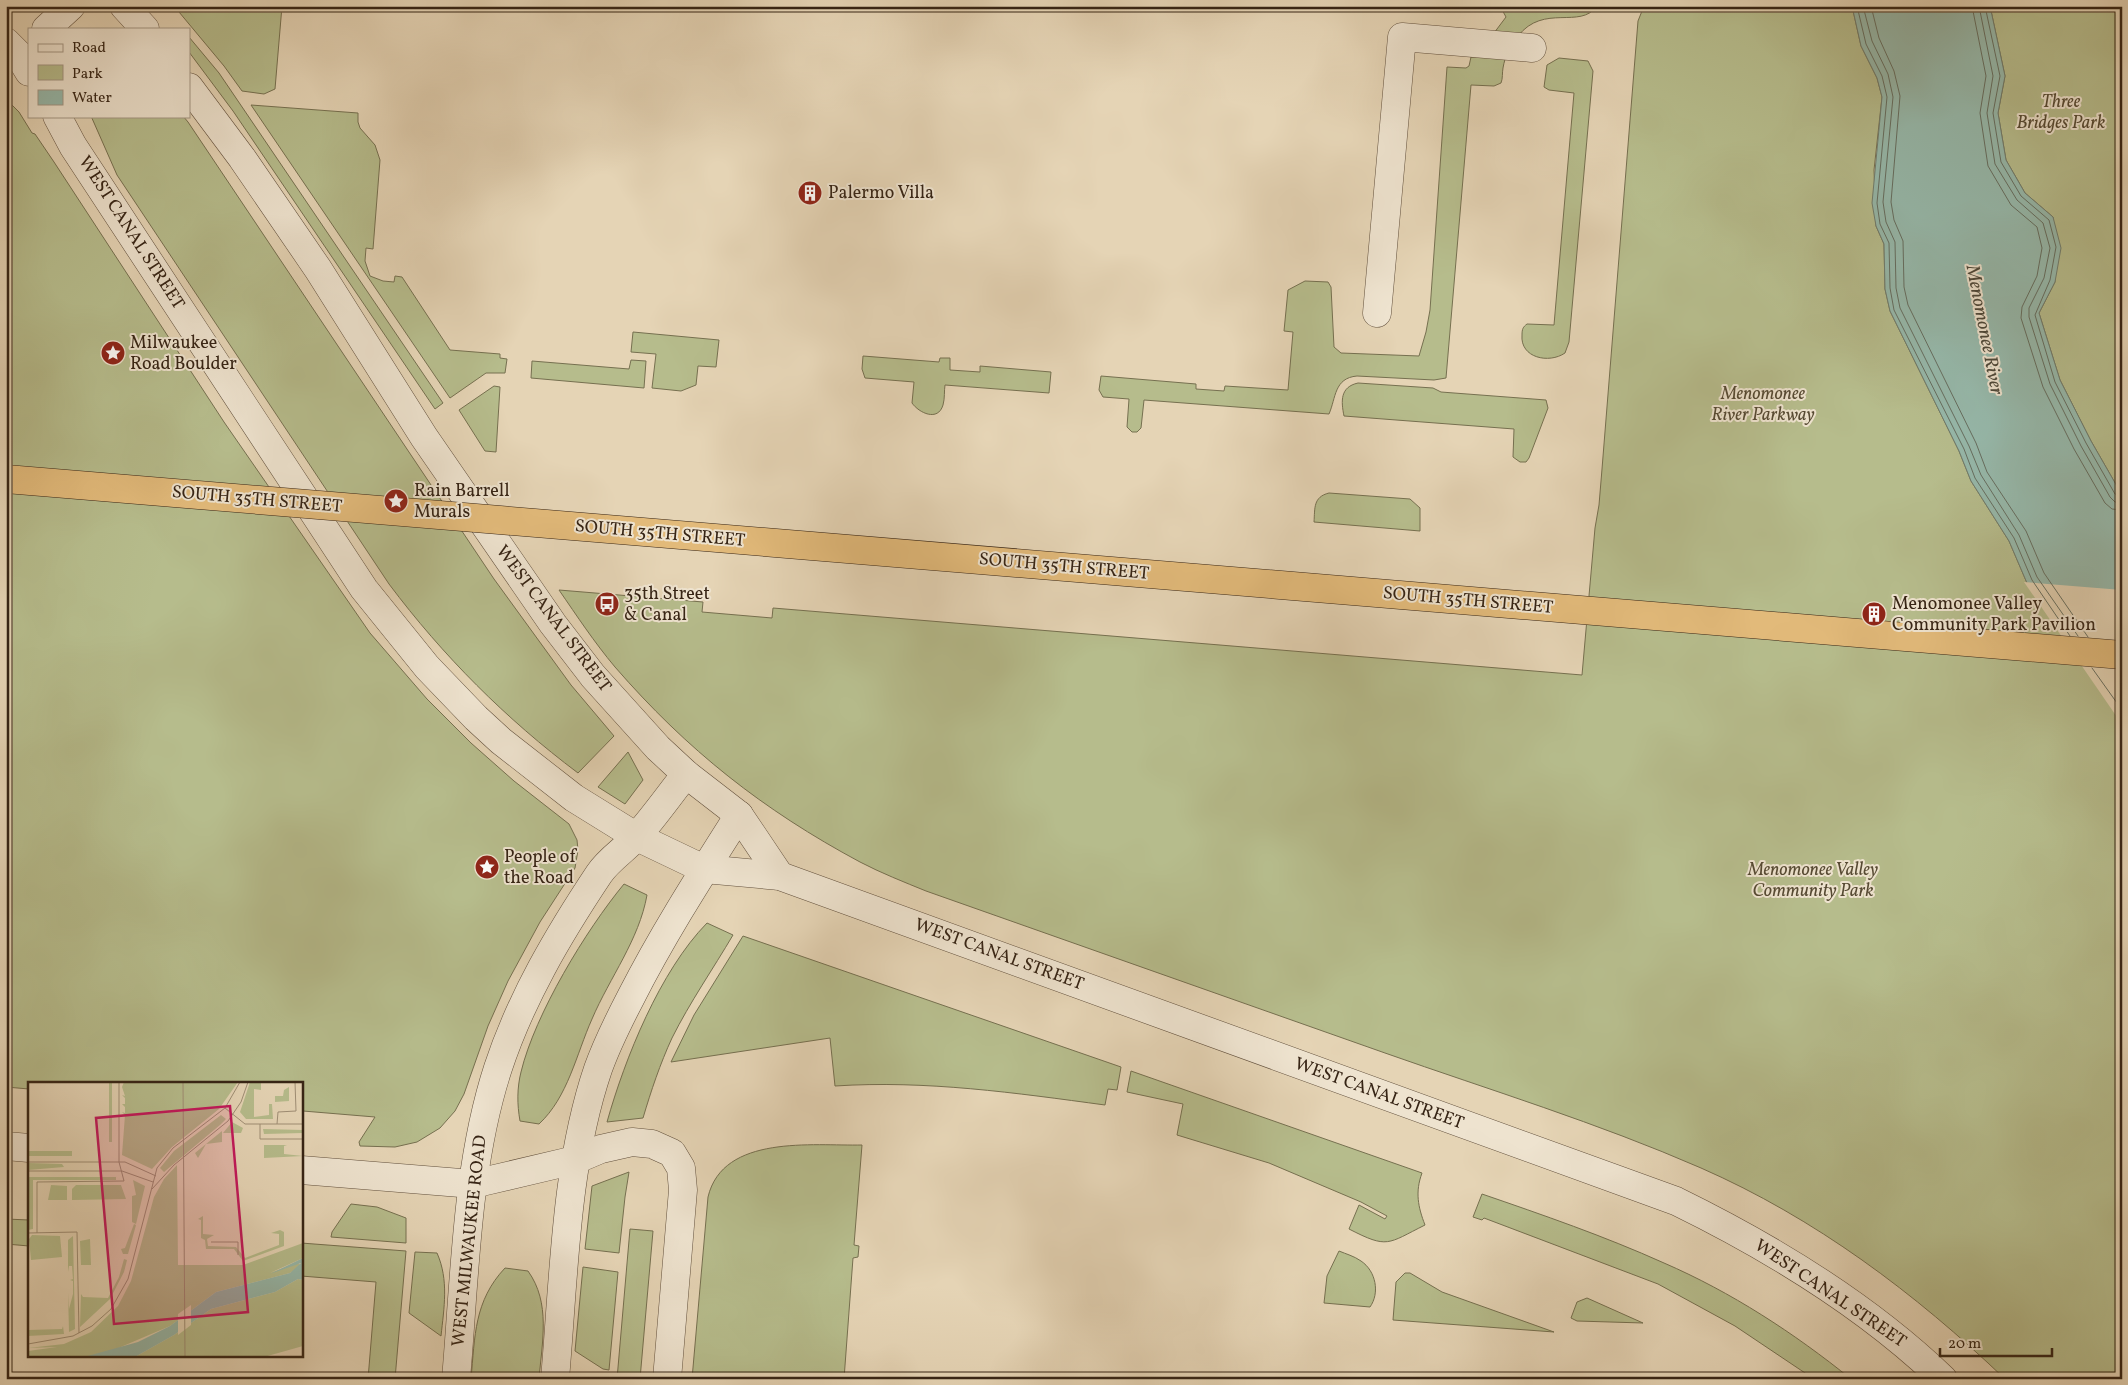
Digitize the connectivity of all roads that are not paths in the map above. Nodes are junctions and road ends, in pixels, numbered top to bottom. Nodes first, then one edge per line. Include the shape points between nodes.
1 (71, 6) edge
2 (124, 6) edge
3 (47, 28) edge
4 (144, 28) edge
5 (1532, 48) dead end
6 (190, 87) edge
7 (58, 118) edge
8 (1377, 312) dead end
9 (6, 480) edge
10 (2122, 655) edge
11 (686, 774) junction
12 (740, 815) junction
13 (637, 837) junction
14 (704, 869) junction
15 (780, 876) junction
16 (6, 1146) edge
17 (28, 1148) edge
18 (575, 1160) junction
19 (302, 1170) edge
20 (473, 1184) junction
21 (456, 1379) edge
22 (555, 1379) edge
23 (667, 1379) edge
24 (1944, 1379) edge

1 - 3 street
2 - 4 street
5 - 8 street via 1402,37
6 - 11 street, WEST CANAL STREET via 318,269 424,437 541,609 638,728
7 - 13 street, WEST CANAL STREET via 73,146 384,616 434,674 501,741 574,798
9 - 10 main road, SOUTH 35TH STREET, bridge
11 - 12 street, WEST CANAL STREET
11 - 13 street, WEST MILWAUKEE ROAD
12 - 14 street
12 - 15 street, WEST CANAL STREET
13 - 14 street, WEST CANAL STREET
13 - 20 street, WEST MILWAUKEE ROAD via 601,871 540,971 515,1022 484,1120
14 - 15 street, WEST CANAL STREET
14 - 18 street via 676,913 613,1034 593,1086
15 - 24 street, WEST CANAL STREET via 1676,1202 1748,1238 1805,1273 1916,1353
16 - 17 street
18 - 20 street
18 - 22 street
18 - 23 street via 632,1142 652,1144 672,1153 681,1168 683,1190
19 - 20 street
20 - 21 street, WEST MILWAUKEE ROAD

